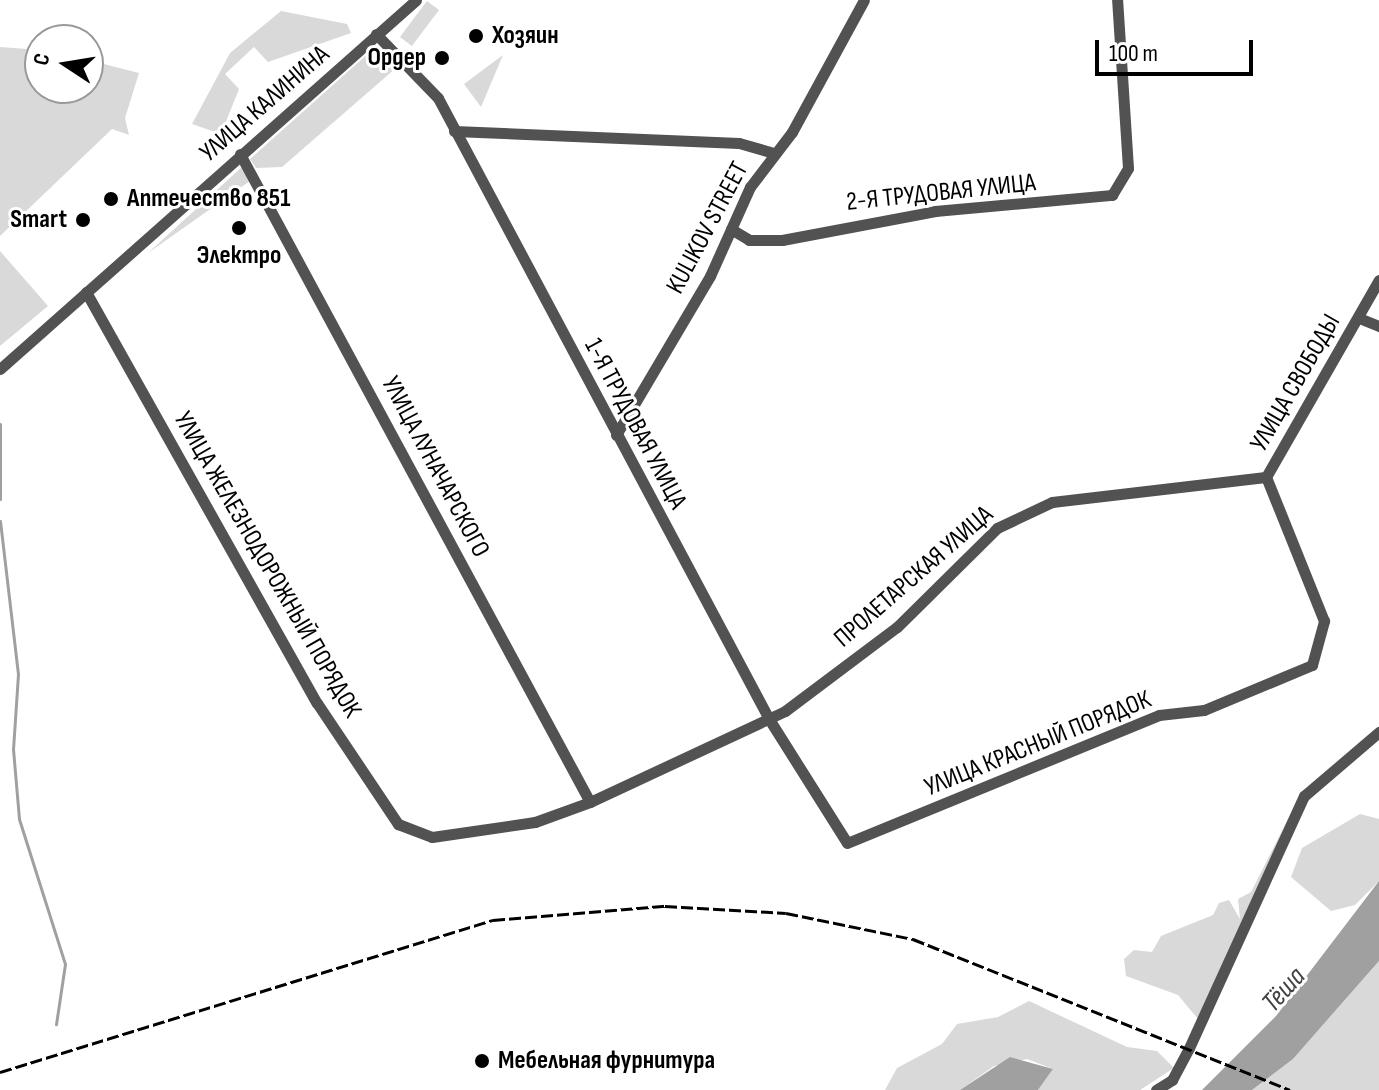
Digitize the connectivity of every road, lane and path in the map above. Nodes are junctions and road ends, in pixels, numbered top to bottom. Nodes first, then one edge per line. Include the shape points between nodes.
1 (416, 0) edge
2 (864, 0) edge
3 (1117, 0) edge
4 (376, 34) junction
5 (454, 131) junction
6 (774, 153) junction
7 (240, 154) junction
8 (731, 229) junction
9 (1379, 280) edge
10 (86, 292) junction
11 (1359, 318) junction
12 (1379, 326) edge
13 (0, 369) edge
14 (616, 435) junction
15 (1266, 477) junction
16 (1323, 643) joint
17 (769, 719) junction
18 (1379, 732) edge
19 (590, 802) junction
20 (432, 837) joint
21 (847, 843) joint
22 (1156, 1090) edge

1 - 4 street, УЛИЦА КАЛИНИНА
2 - 6 street, KULIKOV STREET
3 - 8 street, 2-Я ТРУДОВАЯ УЛИЦА via 1128,168 1112,195 935,211 782,240 749,240
4 - 5 street, 1-Я ТРУДОВАЯ УЛИЦА via 438,98
4 - 7 street, УЛИЦА КАЛИНИНА
5 - 6 street via 739,143
5 - 14 street, 1-Я ТРУДОВАЯ УЛИЦА
6 - 8 street, KULIKOV STREET
7 - 10 street, УЛИЦА КАЛИНИНА
7 - 19 street, УЛИЦА ЛУНАЧАРСКОГО
8 - 14 street, KULIKOV STREET
9 - 11 street, УЛИЦА СВОБОДЫ
10 - 13 street, УЛИЦА КАЛИНИНА
10 - 20 street, УЛИЦА ЖЕЛЕЗНОДОРОЖНЫЙ ПОРЯДОК via 317,703 398,824
11 - 12 street
11 - 15 street, УЛИЦА СВОБОДЫ
14 - 17 street, 1-Я ТРУДОВАЯ УЛИЦА
15 - 16 street, УЛИЦА СВОБОДЫ via 1324,621
15 - 17 street, ПРОЛЕТАРСКАЯ УЛИЦА via 1052,502 997,528 897,627
16 - 21 street, УЛИЦА КРАСНЫЙ ПОРЯДОК via 1312,665 1218,705 1159,715
17 - 19 street, ПРОЛЕТАРСКАЯ УЛИЦА
17 - 21 street, 1-Я ТРУДОВАЯ УЛИЦА
18 - 22 street via 1304,796 1189,1048 1172,1080
19 - 20 street, ПРОЛЕТАРСКАЯ УЛИЦА via 535,822

